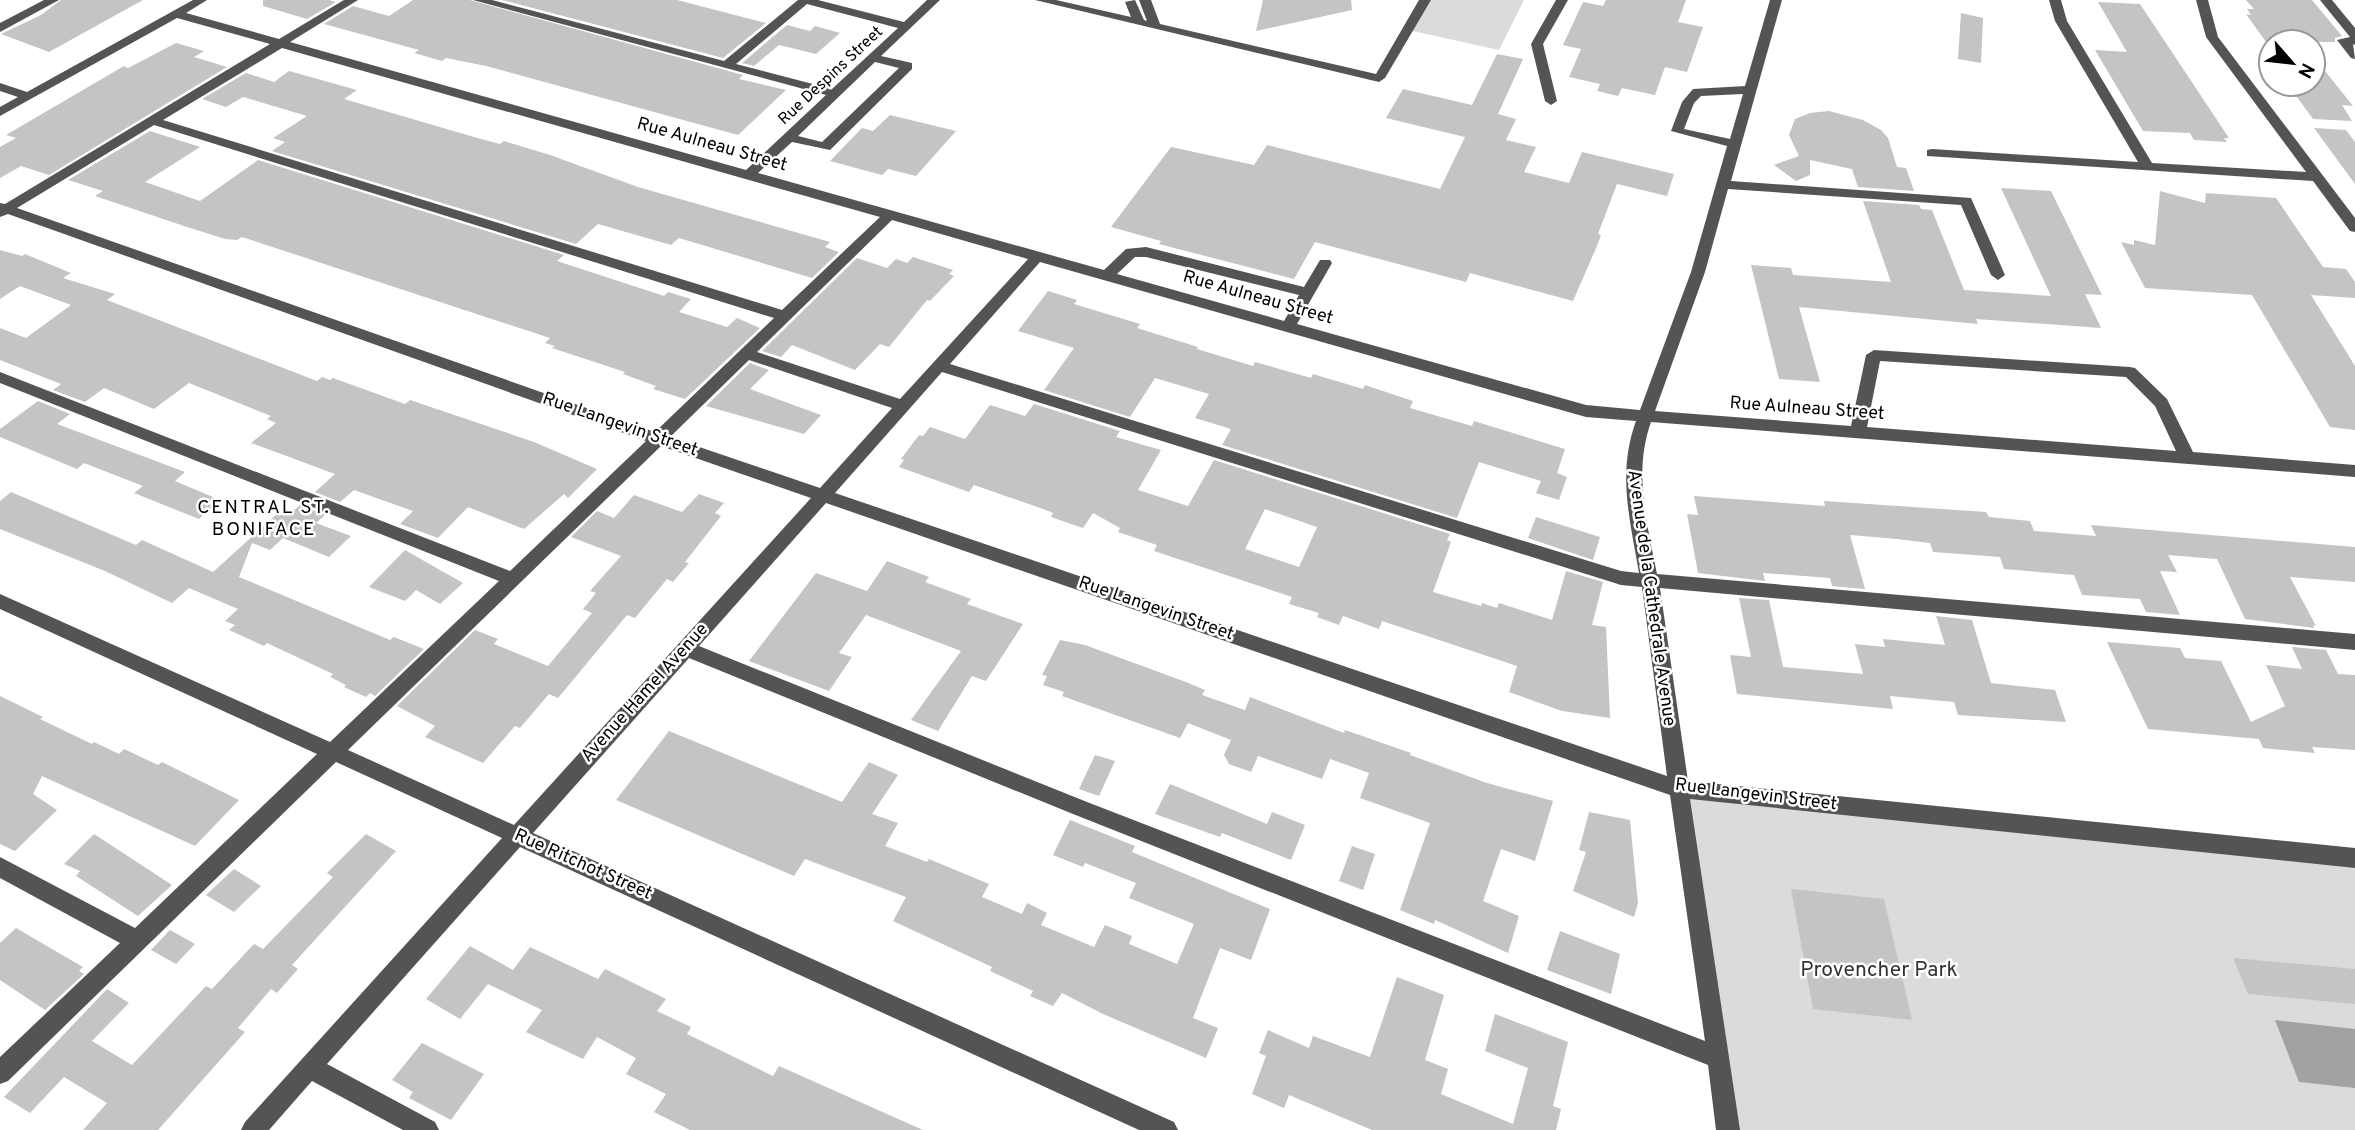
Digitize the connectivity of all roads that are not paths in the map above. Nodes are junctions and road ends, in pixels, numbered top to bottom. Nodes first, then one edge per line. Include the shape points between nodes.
1 (53, 0) edge
2 (201, 0) edge
3 (352, 0) edge
4 (479, 0) edge
5 (805, 0) edge
6 (934, 0) edge
7 (1041, 0) edge
8 (1145, 0) edge
9 (1425, 0) edge
10 (1562, 0) edge
11 (1776, 0) edge
12 (2055, 0) edge
13 (2202, 0) edge
14 (2326, 0) edge
15 (1129, 1) edge
16 (176, 14) junction
17 (1139, 23) junction
18 (906, 26) junction
19 (0, 27) edge
20 (1155, 27) junction
21 (2355, 36) edge
22 (2355, 41) edge
23 (281, 43) junction
24 (2355, 55) edge
25 (873, 58) junction
26 (727, 65) junction
27 (0, 87) edge
28 (1750, 90) junction
29 (835, 94) junction
30 (28, 96) junction
31 (1551, 101) dead end
32 (0, 112) edge
33 (153, 121) junction
34 (789, 137) junction
35 (1734, 144) junction
36 (1932, 153) dead end
37 (2147, 166) junction
38 (749, 175) junction
39 (2318, 177) junction
40 (1723, 185) junction
41 (2, 210) edge
42 (890, 215) junction
43 (2355, 228) edge
44 (1038, 256) junction
45 (1325, 263) dead end
46 (1998, 275) dead end
47 (1107, 276) junction
48 (1307, 292) junction
49 (785, 316) junction
50 (1288, 327) junction
51 (746, 354) junction
52 (939, 366) junction
53 (0, 377) edge
54 (903, 406) junction
55 (1645, 416) junction
56 (1858, 433) junction
57 (658, 439) junction
58 (2188, 458) junction
59 (2355, 471) edge
60 (824, 494) junction
61 (512, 579) junction
62 (1651, 581) junction
63 (0, 601) edge
64 (2355, 642) edge
65 (685, 648) junction
66 (332, 753) junction
67 (1678, 789) junction
68 (517, 835) junction
69 (2352, 856) edge
70 (0, 867) edge
71 (137, 941) junction
72 (1718, 1058) junction
73 (309, 1067) junction
74 (0, 1073) edge
75 (253, 1130) edge
76 (427, 1130) edge
77 (1166, 1130) edge
78 (1728, 1130) edge

1 - 19 street
2 - 16 street
3 - 23 street
4 - 26 street
5 - 18 street
5 - 26 street
6 - 18 street, Rue Despins Street
7 - 17 street
8 - 20 street
9 - 20 street via 1379,78
10 - 31 street via 1537,44
11 - 28 street, Avenue de la Cathedrale Avenue
12 - 37 street via 2061,21
13 - 39 street via 2212,37
14 - 21 street
15 - 17 street
16 - 23 street, Rue Aulneau Street
16 - 30 street
17 - 20 street
18 - 25 street, Rue Despins Street
22 - 24 street via 2343,40
23 - 33 street
23 - 38 street, Rue Aulneau Street
25 - 29 street, Rue Despins Street
25 - 34 street via 908,66 825,147
26 - 29 street
27 - 30 street
28 - 35 street, Avenue de la Cathedrale Avenue
28 - 35 street via 1697,92 1677,131
29 - 34 street, Rue Despins Street
30 - 32 street
33 - 41 street
33 - 49 street
34 - 38 street, Rue Despins Street
35 - 40 street, Avenue de la Cathedrale Avenue
36 - 37 street
37 - 39 street
38 - 42 street, Rue Aulneau Street
39 - 43 street
40 - 46 street via 1966,201
40 - 55 street, Avenue de la Cathedrale Avenue via 1698,272
41 - 57 street, Rue Langevin Street
42 - 44 street, Rue Aulneau Street
42 - 49 street
44 - 47 street, Rue Aulneau Street
44 - 52 street, Avenue Hamel Avenue
45 - 48 street
47 - 48 street via 1132,252 1146,252
47 - 50 street, Rue Aulneau Street
48 - 50 street
49 - 51 street
50 - 55 street, Rue Aulneau Street via 1586,411
51 - 54 street
51 - 57 street
52 - 54 street, Avenue Hamel Avenue
52 - 62 street via 1621,578
53 - 61 street
54 - 60 street, Avenue Hamel Avenue
55 - 56 street, Rue Aulneau Street
55 - 62 street, Avenue de la Cathedrale Avenue via 1631,466
56 - 58 street, Rue Aulneau Street
56 - 58 street via 1874,355 2130,372 2161,403
57 - 60 street, Rue Langevin Street
57 - 61 street
58 - 59 street, Rue Aulneau Street
60 - 65 street, Avenue Hamel Avenue
60 - 67 street, Rue Langevin Street
61 - 66 street
62 - 64 street
62 - 67 street, Avenue de la Cathedrale Avenue
63 - 66 street, Rue Ritchot Street
65 - 68 street, Avenue Hamel Avenue
65 - 72 street
66 - 68 street, Rue Ritchot Street
66 - 71 street
67 - 69 street, Rue Langevin Street
67 - 72 street, Avenue de la Cathedrale Avenue
68 - 73 street, Avenue Hamel Avenue
68 - 77 street, Rue Ritchot Street
70 - 71 street
71 - 74 street
72 - 78 street, Avenue de la Cathedrale Avenue
73 - 75 street, Avenue Hamel Avenue
73 - 76 street

